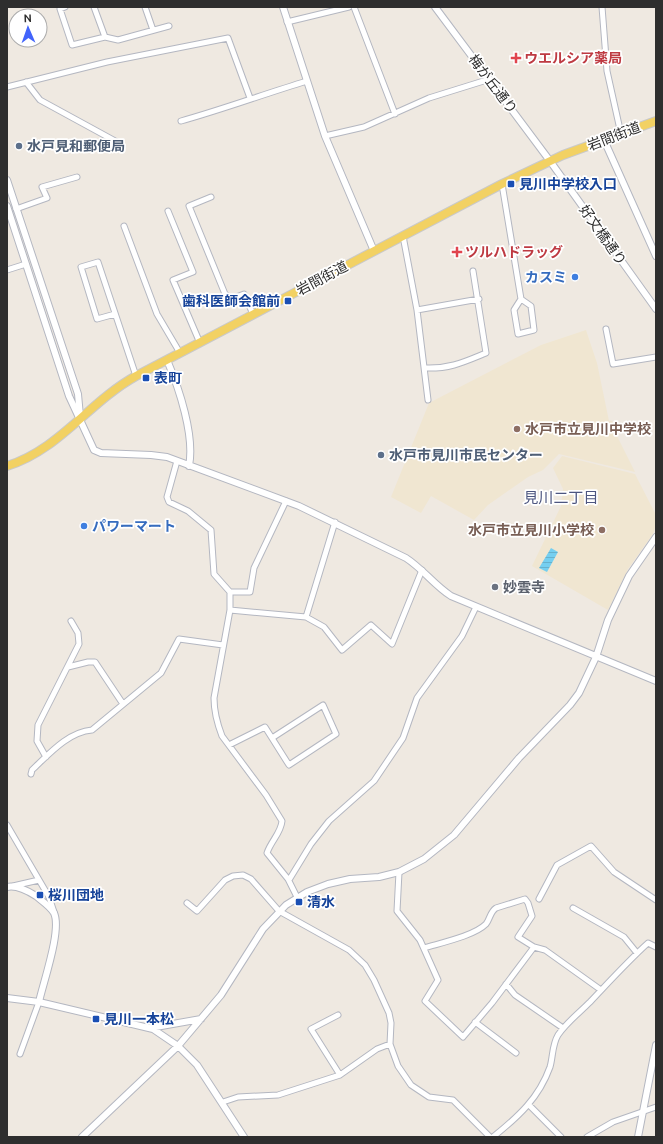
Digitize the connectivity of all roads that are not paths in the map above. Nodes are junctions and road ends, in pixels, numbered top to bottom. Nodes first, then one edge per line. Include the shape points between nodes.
1 (65, 7) edge
2 (94, 7) edge
3 (145, 7) edge
4 (283, 7) edge
5 (349, 7) edge
6 (354, 7) edge
7 (435, 7) edge
8 (602, 7) edge
9 (333, 9) edge
10 (288, 22) junction
11 (169, 26) dead end
12 (153, 30) junction
13 (105, 37) junction
14 (490, 79) junction
15 (307, 81) junction
16 (26, 82) junction
17 (7, 86) edge
18 (250, 98) junction
19 (395, 114) junction
20 (182, 121) dead end
21 (656, 121) edge
22 (621, 134) junction
23 (324, 136) junction
24 (604, 140) junction
25 (117, 142) dead end
26 (550, 161) junction
27 (77, 177) dead end
28 (7, 180) edge
29 (502, 184) junction
30 (211, 197) dead end
31 (7, 206) edge
32 (16, 209) junction
33 (168, 211) dead end
34 (124, 226) dead end
35 (403, 236) junction
36 (374, 251) junction
37 (656, 256) edge
38 (26, 264) junction
39 (7, 270) edge
40 (474, 271) dead end
41 (520, 298) junction
42 (479, 299) junction
43 (417, 310) junction
44 (656, 310) edge
45 (115, 314) junction
46 (253, 314) junction
47 (606, 329) dead end
48 (200, 343) junction
49 (180, 353) junction
50 (656, 357) edge
51 (166, 360) junction
52 (425, 368) junction
53 (136, 376) junction
54 (428, 400) dead end
55 (81, 419) junction
56 (177, 461) junction
57 (7, 466) edge
58 (189, 466) junction
59 (286, 501) junction
60 (335, 522) junction
61 (656, 537) edge
62 (422, 570) junction
63 (230, 592) junction
64 (476, 607) junction
65 (230, 610) junction
66 (306, 617) junction
67 (72, 621) dead end
68 (223, 645) junction
69 (596, 657) junction
70 (68, 667) junction
71 (656, 681) edge
72 (123, 704) junction
73 (272, 738) junction
74 (228, 745) junction
75 (46, 757) junction
76 (31, 774) dead end
77 (7, 826) edge
78 (399, 872) junction
79 (39, 880) junction
80 (289, 880) junction
81 (10, 886) edge
82 (297, 897) junction
83 (540, 899) dead end
84 (656, 900) edge
85 (187, 903) dead end
86 (573, 908) dead end
87 (279, 911) junction
88 (54, 915) junction
89 (534, 947) junction
90 (656, 947) edge
91 (424, 948) junction
92 (638, 952) junction
93 (506, 984) junction
94 (601, 990) junction
95 (7, 998) edge
96 (39, 1002) junction
97 (338, 1015) dead end
98 (201, 1020) junction
99 (475, 1022) junction
100 (150, 1028) junction
101 (563, 1028) junction
102 (390, 1044) junction
103 (656, 1045) edge
104 (178, 1046) junction
105 (516, 1053) dead end
106 (20, 1054) dead end
107 (340, 1075) junction
108 (223, 1102) junction
109 (529, 1105) junction
110 (656, 1107) edge
111 (643, 1111) junction
112 (82, 1137) edge
113 (244, 1137) edge
114 (491, 1137) edge
115 (561, 1137) edge
116 (587, 1137) edge
117 (638, 1137) edge

1 - 13 street via 60,9 72,45
2 - 13 street
3 - 12 street
4 - 10 street
5 - 9 street
6 - 19 street
7 - 14 street, 梅が丘通り
8 - 22 street via 607,71
9 - 10 street
10 - 15 street
11 - 12 street
12 - 13 street via 118,40
14 - 19 street via 429,98
14 - 26 street, 梅が丘通り
15 - 18 street
15 - 23 street
16 - 17 street
16 - 18 street via 107,62 228,38
16 - 25 street via 40,100
18 - 20 street via 233,107
19 - 23 street via 364,127
21 - 22 main road, 岩間街道
22 - 24 main road, 岩間街道
23 - 36 street
24 - 26 main road, 岩間街道
24 - 37 street
26 - 29 main road, 岩間街道
26 - 44 street, 好文橋通り
27 - 32 street via 42,187 47,198
28 - 32 street
29 - 35 main road, 岩間街道
29 - 41 street
30 - 46 street via 190,206 225,294 231,299 244,294
31 - 38 street
32 - 55 street via 78,394
33 - 48 street via 193,272 173,280
34 - 49 street via 157,314
35 - 36 main road, 岩間街道
35 - 43 street
36 - 46 main road, 岩間街道
38 - 39 street
38 - 55 street via 69,396
40 - 42 street
41 - 41 street via 514,310 518,334 534,330 531,306
42 - 43 street
42 - 52 street via 486,353 441,369
43 - 52 street
45 - 45 street via 98,262 81,267 97,319
45 - 53 street
46 - 48 main road, 岩間街道
47 - 50 street via 613,364
48 - 49 main road, 岩間街道
49 - 51 main road, 岩間街道
51 - 53 main road, 岩間街道
51 - 58 street via 174,378 191,445
52 - 54 street
53 - 55 main road, 岩間街道 via 107,395
55 - 56 street via 89,442 96,452 158,455
55 - 57 main road, 岩間街道 via 38,452
56 - 58 street
56 - 63 street via 167,497 169,502 188,511 211,530 214,574
58 - 59 street
59 - 60 street
59 - 63 street via 254,568 250,592
60 - 62 street via 406,558
60 - 66 street
61 - 69 street via 629,576 608,620
62 - 64 street via 440,589
62 - 66 street via 392,644 372,625 342,650 324,627
63 - 65 street
64 - 69 street
64 - 80 street via 462,636 417,698 403,738 374,781 329,821
65 - 66 street
65 - 68 street
67 - 70 street via 78,633 79,644
68 - 72 street via 179,639 161,673
68 - 74 street via 214,713
69 - 71 street
69 - 78 street via 570,705 519,758 454,834 424,860
70 - 72 street via 95,662
70 - 75 street via 38,725 37,741
72 - 75 street via 92,730 80,731
73 - 73 street via 290,765 336,734 323,705
73 - 74 street via 265,727
74 - 80 street via 266,795 282,821 282,826 267,853
75 - 76 street
77 - 79 street
78 - 82 street via 328,884
78 - 91 street via 397,911
79 - 81 street
79 - 88 street via 49,897
80 - 82 street
81 - 88 street via 34,895 47,905
82 - 87 street
83 - 84 street via 557,865 591,846 614,872
85 - 87 street via 197,911 225,880 243,875 251,879
86 - 92 street via 624,937
87 - 98 street via 263,929 221,995
87 - 102 street via 349,950 365,965 388,1013 391,1023
88 - 96 street via 56,931
89 - 91 street via 518,937 532,916 524,899 496,908 486,924 476,930
89 - 93 street
89 - 94 street via 545,950
90 - 92 street via 648,943
91 - 99 street via 438,980 425,1001 463,1037
92 - 94 street
93 - 99 street
93 - 101 street via 515,995
94 - 101 street
95 - 96 street
96 - 100 street
96 - 106 street
97 - 107 street via 311,1029
98 - 100 street
98 - 104 street
99 - 105 street
100 - 104 street
101 - 109 street via 555,1042 544,1082
102 - 107 street via 377,1049
102 - 114 street via 398,1066 411,1085 429,1097 453,1100
103 - 111 street
104 - 108 street via 197,1065
104 - 112 street
107 - 108 street via 278,1095 238,1097
108 - 113 street
109 - 114 street via 518,1117
109 - 115 street
110 - 111 street
111 - 116 street via 613,1122
111 - 117 street

